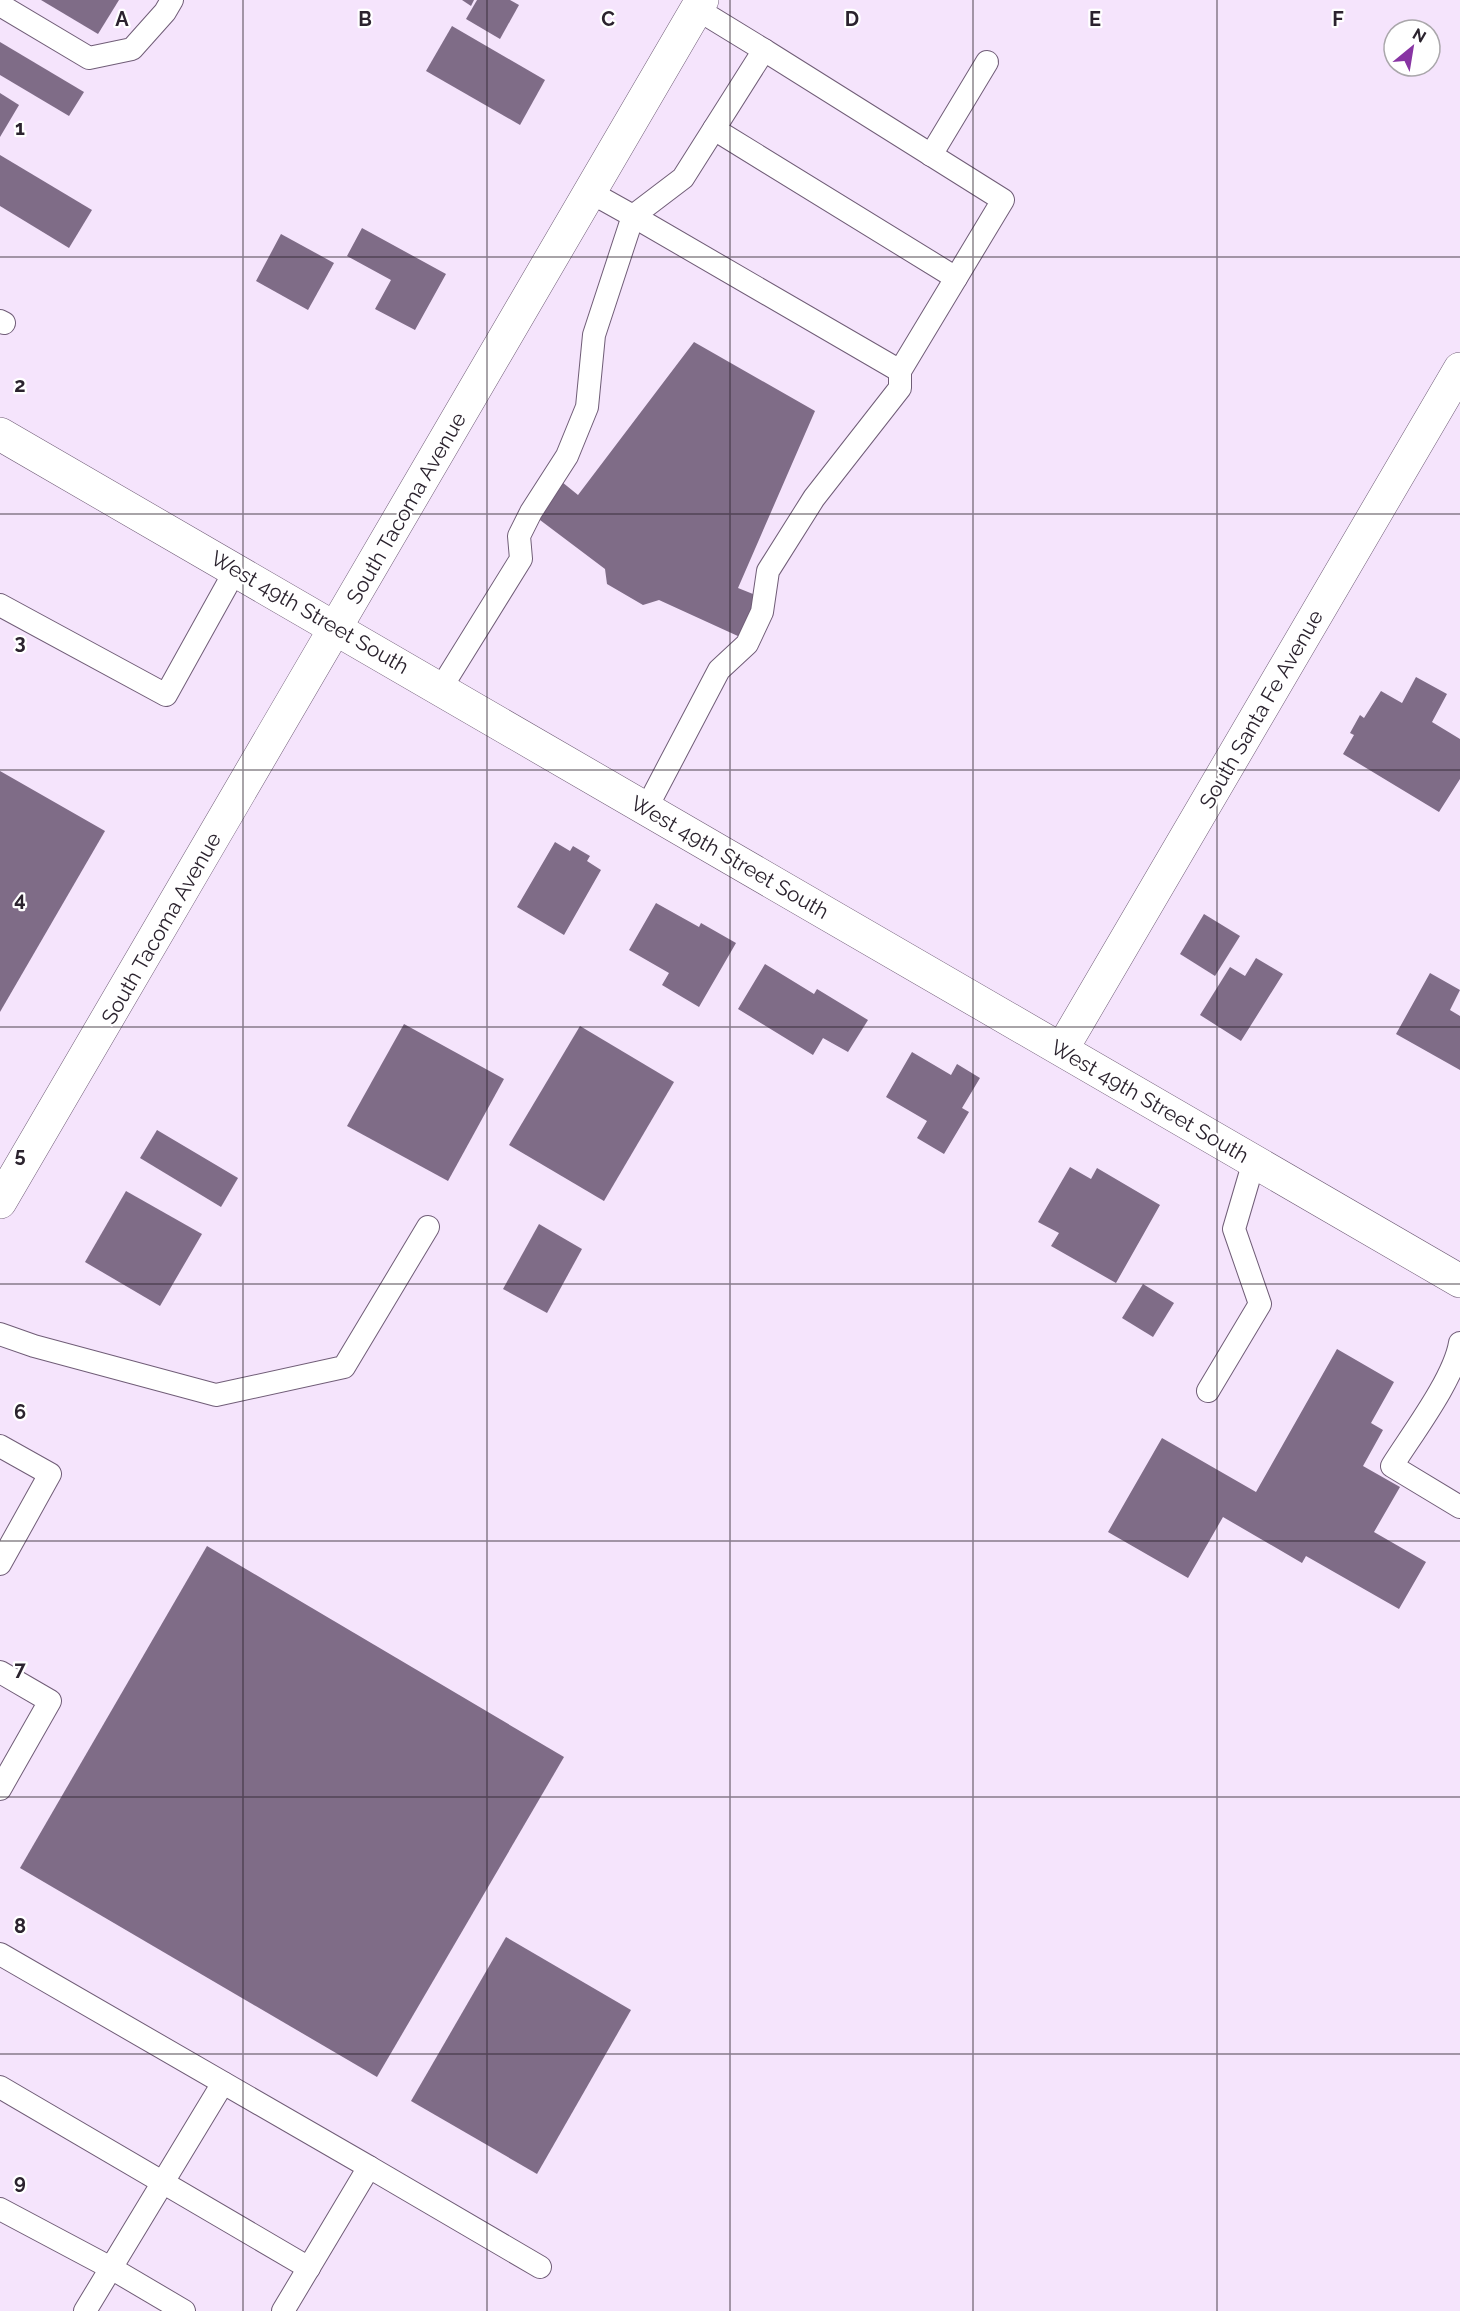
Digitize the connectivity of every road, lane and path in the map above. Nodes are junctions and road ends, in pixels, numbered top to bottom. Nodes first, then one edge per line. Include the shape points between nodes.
1 (172, 0) edge
2 (700, 4) edge
3 (0, 5) edge
4 (764, 50) junction
5 (987, 62) dead end
6 (714, 129) junction
7 (931, 155) junction
8 (590, 192) junction
9 (633, 216) junction
10 (956, 278) junction
11 (1460, 369) edge
12 (900, 371) junction
13 (0, 434) edge
14 (236, 569) junction
15 (0, 605) edge
16 (336, 627) junction
17 (441, 688) junction
18 (646, 808) junction
19 (1062, 1049) junction
20 (1254, 1161) junction
21 (0, 1202) edge
22 (428, 1227) dead end
23 (1460, 1281) edge
24 (0, 1334) edge
25 (1460, 1343) edge
26 (1453, 1384) edge
27 (1208, 1391) dead end
28 (0, 1446) edge
29 (1460, 1507) edge
30 (0, 1564) edge
31 (0, 1672) edge
32 (0, 1789) edge
33 (0, 1954) edge
34 (223, 2083) junction
35 (0, 2087) edge
36 (369, 2168) junction
37 (163, 2182) junction
38 (0, 2209) edge
39 (540, 2267) dead end
40 (111, 2268) junction
41 (309, 2268) junction
42 (86, 2311) edge
43 (184, 2311) edge
44 (283, 2311) edge

1 - 3 lane via 132,49 89,58
2 - 4 lane
2 - 8 street, South Tacoma Avenue
4 - 6 lane
4 - 7 lane
5 - 7 lane
6 - 9 lane via 683,178
6 - 10 lane
7 - 10 lane via 1003,200
8 - 9 lane
8 - 16 street, South Tacoma Avenue
9 - 12 lane
9 - 17 lane via 594,335 587,406 567,456 519,536 521,559
10 - 12 lane
11 - 19 street, South Santa Fe Avenue
12 - 18 lane via 900,388 814,498 768,570 762,612 747,644 719,670
13 - 14 street, West 49th Street South
14 - 15 lane via 166,695
14 - 16 street, West 49th Street South
16 - 17 street, West 49th Street South
16 - 21 street, South Tacoma Avenue
17 - 18 street, West 49th Street South
18 - 19 street, West 49th Street South
19 - 20 street, West 49th Street South
20 - 23 street, West 49th Street South
20 - 27 lane via 1234,1229 1260,1304
22 - 24 lane via 344,1367 216,1395
25 - 26 lane
26 - 29 lane via 1392,1466
28 - 30 lane via 50,1474
31 - 32 lane via 50,1701
33 - 34 lane
34 - 36 lane
34 - 37 lane
35 - 37 lane
36 - 39 lane
36 - 41 lane
37 - 40 lane
37 - 41 lane
38 - 40 lane
40 - 42 lane
40 - 43 lane
41 - 44 lane

